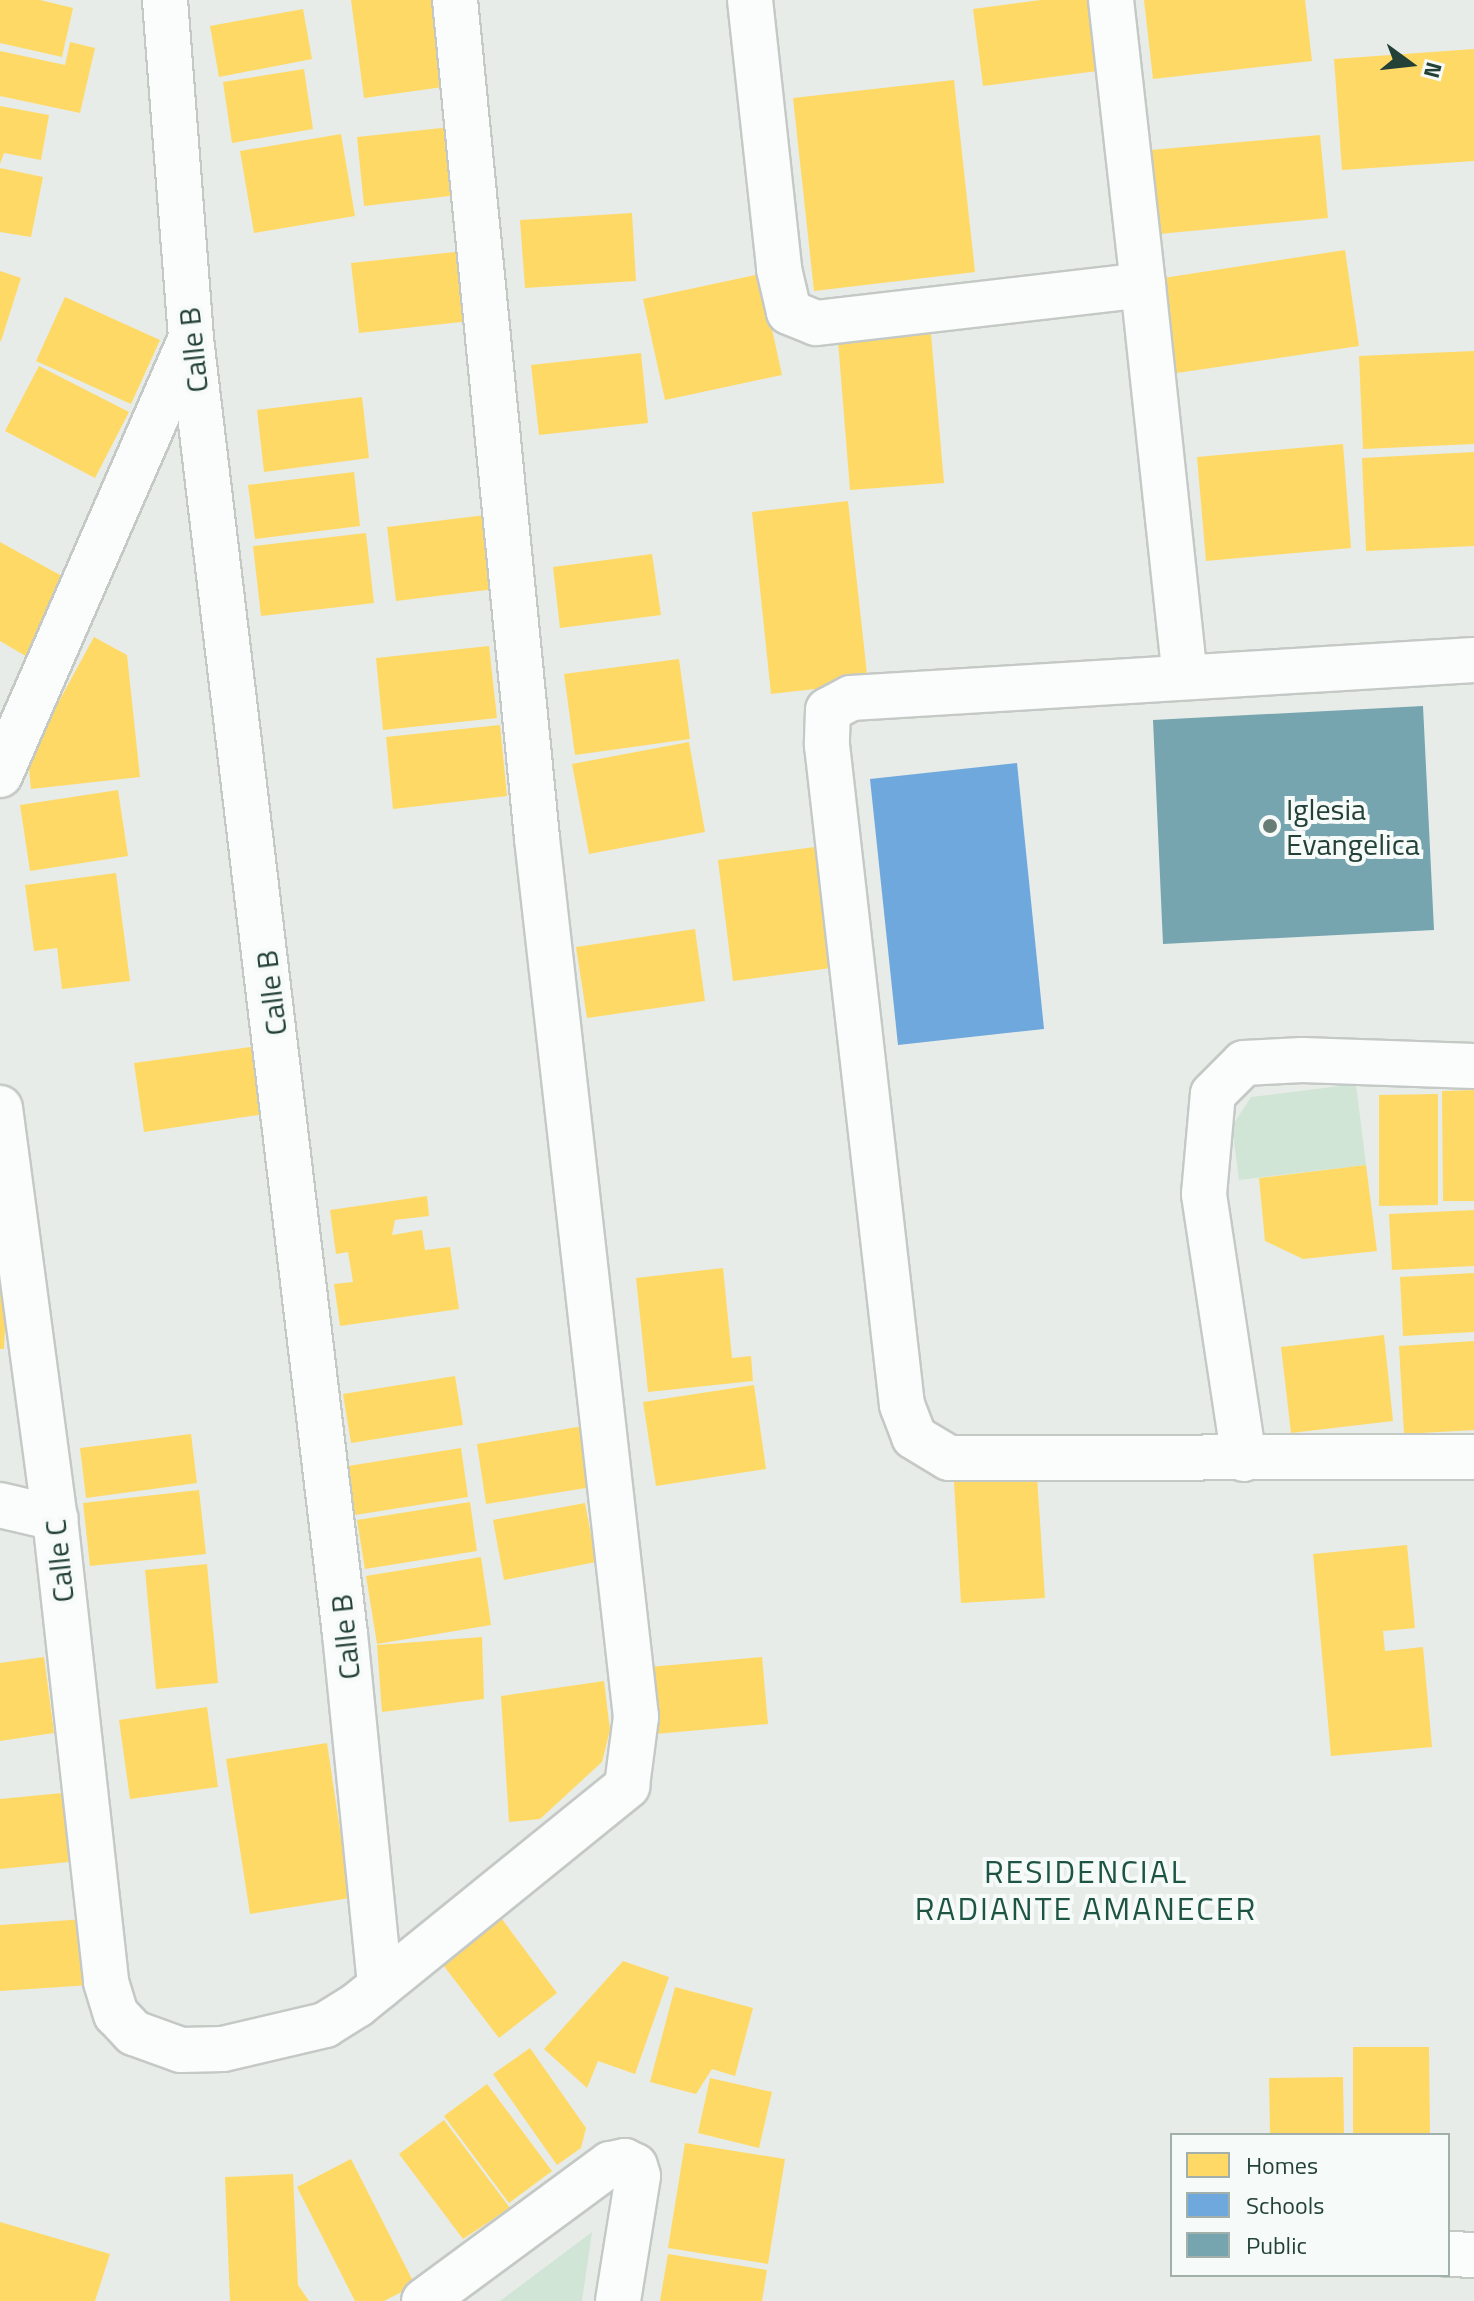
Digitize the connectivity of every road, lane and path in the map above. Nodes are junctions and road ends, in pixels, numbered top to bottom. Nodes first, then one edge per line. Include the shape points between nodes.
1 (165, 0) edge
2 (455, 0) edge
3 (750, 0) edge
4 (1111, 0) edge
5 (1143, 285) junction
6 (191, 339) junction
7 (1474, 660) edge
8 (1185, 675) junction
9 (0, 775) edge
10 (1474, 1066) edge
11 (0, 1108) edge
12 (1474, 1457) edge
13 (1244, 1459) junction
14 (0, 1505) edge
15 (55, 1518) junction
16 (380, 1986) junction
17 (1450, 2254) edge
18 (1474, 2255) edge
19 (424, 2301) edge
20 (618, 2301) edge

1 - 6 street, Calle B
2 - 16 street via 537,838 636,1717 627,1786
3 - 5 street via 779,269 789,312 816,323
4 - 5 street
5 - 8 street
6 - 9 street
6 - 16 street, Calle B via 345,1634
7 - 8 street
8 - 13 street via 851,698 828,710 827,745 902,1405 914,1437 949,1458
10 - 13 street via 1244,1063 1213,1094 1204,1194
11 - 15 street, Calle C
12 - 13 street
14 - 15 street
15 - 16 street, Calle C via 106,1982 116,2014 134,2033 158,2044 223,2049 325,2025
17 - 18 street
19 - 20 street via 610,2164 625,2161 635,2166 638,2176

